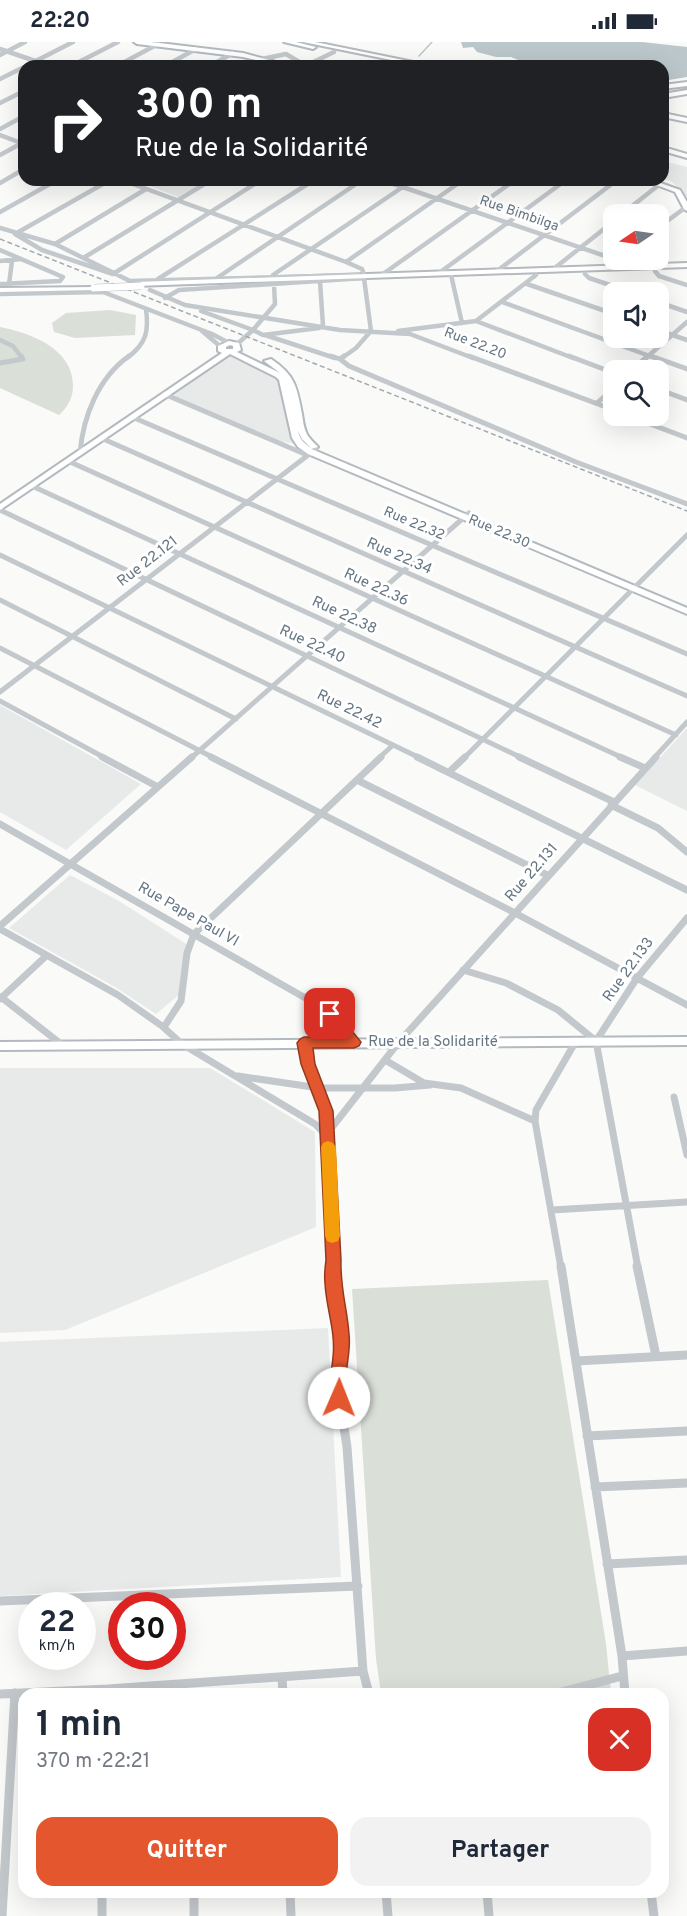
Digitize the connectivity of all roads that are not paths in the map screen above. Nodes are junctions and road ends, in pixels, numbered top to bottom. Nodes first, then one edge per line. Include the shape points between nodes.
1 (25, 42) edge
2 (73, 42) edge
3 (118, 42) edge
4 (137, 42) edge
5 (287, 42) edge
6 (306, 42) edge
7 (158, 44) junction
8 (0, 49) edge
9 (196, 49) junction
10 (7, 51) junction
11 (334, 52) junction
12 (232, 53) junction
13 (0, 55) edge
14 (378, 58) junction
15 (265, 59) junction
16 (33, 60) edge
17 (38, 60) edge
18 (82, 60) edge
19 (128, 60) edge
20 (176, 60) edge
21 (220, 60) edge
22 (268, 60) edge
23 (298, 60) edge
24 (318, 60) edge
25 (384, 60) edge
26 (385, 60) edge
27 (391, 60) edge
28 (394, 60) edge
29 (18, 70) edge
30 (0, 79) edge
31 (687, 86) edge
32 (669, 88) edge
33 (687, 92) edge
34 (18, 94) edge
35 (669, 96) edge
36 (669, 98) edge
37 (687, 99) edge
38 (0, 104) edge
39 (669, 115) edge
40 (687, 117) edge
41 (18, 119) edge
42 (0, 129) edge
43 (0, 135) edge
44 (18, 141) edge
45 (669, 145) edge
46 (18, 146) edge
47 (687, 150) edge
48 (669, 151) edge
49 (0, 155) edge
50 (669, 155) edge
51 (687, 158) edge
52 (18, 172) edge
53 (0, 183) edge
54 (46, 186) edge
55 (99, 186) edge
56 (138, 186) edge
57 (201, 186) edge
58 (252, 186) edge
59 (305, 186) edge
60 (353, 186) edge
61 (400, 186) edge
62 (454, 186) edge
63 (507, 186) edge
64 (558, 186) edge
65 (609, 186) edge
66 (657, 186) edge
67 (665, 186) edge
68 (403, 187) junction
69 (146, 189) junction
70 (436, 198) junction
71 (177, 201) junction
72 (635, 204) edge
73 (687, 208) edge
74 (472, 211) junction
75 (0, 212) edge
76 (209, 213) junction
77 (669, 220) edge
78 (509, 223) junction
79 (243, 225) junction
80 (0, 228) edge
81 (603, 230) edge
82 (15, 234) junction
83 (544, 236) junction
84 (276, 237) junction
85 (55, 244) junction
86 (580, 248) junction
87 (0, 250) edge
88 (310, 250) junction
89 (603, 256) edge
90 (85, 257) junction
91 (24, 259) junction
92 (0, 261) edge
93 (12, 261) junction
94 (603, 261) edge
95 (346, 262) junction
96 (669, 264) edge
97 (687, 266) edge
98 (556, 267) junction
99 (497, 271) junction
100 (655, 271) junction
101 (523, 272) junction
102 (439, 273) junction
103 (113, 274) junction
104 (383, 274) junction
105 (585, 274) junction
106 (451, 275) junction
107 (536, 275) junction
108 (271, 276) junction
109 (364, 277) junction
110 (217, 278) junction
111 (156, 280) junction
112 (320, 281) junction
113 (603, 283) edge
114 (9, 284) junction
115 (135, 284) junction
116 (527, 284) junction
117 (274, 285) junction
118 (687, 285) edge
119 (0, 289) edge
120 (150, 290) dead end
121 (165, 298) junction
122 (502, 302) junction
123 (185, 305) junction
124 (669, 306) edge
125 (146, 309) junction
126 (603, 310) edge
127 (687, 312) edge
128 (264, 318) junction
129 (476, 321) junction
130 (687, 322) edge
131 (462, 323) junction
132 (324, 327) junction
133 (253, 330) junction
134 (202, 331) junction
135 (371, 331) junction
136 (396, 332) junction
137 (669, 333) edge
138 (263, 334) junction
139 (672, 334) junction
140 (0, 340) edge
141 (687, 340) edge
142 (213, 342) joint
143 (227, 349) junction
144 (649, 355) junction
145 (340, 359) junction
146 (643, 360) edge
147 (0, 363) edge
148 (205, 367) junction
149 (603, 369) edge
150 (687, 369) edge
151 (669, 393) edge
152 (164, 394) junction
153 (603, 398) edge
154 (687, 400) edge
155 (597, 403) junction
156 (603, 405) edge
157 (132, 417) junction
158 (655, 426) edge
159 (101, 438) junction
160 (687, 438) edge
161 (311, 452) junction
162 (80, 453) junction
163 (68, 461) junction
164 (276, 478) junction
165 (32, 486) junction
166 (245, 502) junction
167 (687, 504) edge
168 (0, 509) edge
169 (466, 515) junction
170 (212, 527) junction
171 (687, 535) edge
172 (432, 545) junction
173 (178, 553) junction
174 (0, 555) edge
175 (403, 572) junction
176 (146, 579) junction
177 (635, 587) junction
178 (0, 600) edge
179 (372, 600) junction
180 (687, 604) edge
181 (108, 609) junction
182 (687, 611) edge
183 (603, 618) junction
184 (340, 628) junction
185 (72, 636) junction
186 (574, 647) junction
187 (0, 648) edge
188 (687, 654) edge
189 (307, 657) junction
190 (34, 666) junction
191 (546, 677) junction
192 (273, 687) junction
193 (0, 692) edge
194 (687, 696) edge
195 (0, 700) edge
196 (514, 708) junction
197 (236, 719) junction
198 (687, 722) edge
199 (676, 735) junction
200 (483, 740) junction
201 (393, 745) junction
202 (199, 751) junction
203 (645, 768) junction
204 (449, 772) junction
205 (357, 780) junction
206 (158, 787) junction
207 (612, 804) junction
208 (321, 813) junction
209 (0, 824) edge
210 (580, 839) junction
211 (687, 852) edge
212 (71, 864) junction
213 (547, 875) junction
214 (687, 890) edge
215 (515, 913) junction
216 (687, 918) edge
217 (0, 928) edge
218 (194, 934) junction
219 (46, 956) junction
220 (463, 970) junction
221 (638, 978) junction
222 (1, 998) edge
223 (687, 1005) edge
224 (164, 1027) junction
225 (576, 1041) junction
226 (596, 1041) junction
227 (687, 1041) edge
228 (354, 1042) junction
229 (304, 1043) junction
230 (398, 1043) junction
231 (61, 1044) junction
232 (182, 1044) junction
233 (0, 1046) edge
234 (385, 1060) junction
235 (233, 1075) junction
236 (430, 1085) junction
237 (319, 1088) junction
238 (363, 1088) junction
239 (674, 1097) dead end
240 (534, 1121) junction
241 (326, 1135) junction
242 (687, 1155) edge
243 (687, 1202) edge
244 (625, 1206) junction
245 (552, 1210) junction
246 (687, 1355) edge
247 (656, 1356) junction
248 (576, 1361) junction
249 (687, 1431) edge
250 (587, 1436) junction
251 (687, 1483) edge
252 (595, 1487) junction
253 (687, 1560) edge
254 (608, 1564) junction
255 (358, 1586) junction
256 (0, 1602) edge
257 (687, 1651) edge
258 (622, 1656) junction
259 (363, 1671) junction
260 (622, 1676) junction
261 (282, 1677) junction
262 (193, 1688) edge
263 (283, 1688) edge
264 (367, 1688) edge
265 (577, 1688) edge
266 (624, 1688) edge
267 (15, 1693) junction
268 (18, 1693) edge
269 (0, 1694) edge
270 (102, 1898) edge
271 (194, 1898) edge
272 (290, 1898) edge
273 (386, 1898) edge
274 (488, 1898) edge
275 (652, 1898) edge
276 (2, 1916) edge
277 (102, 1916) edge
278 (194, 1916) edge
279 (291, 1916) edge
280 (388, 1916) edge
281 (489, 1916) edge
282 (654, 1916) edge

1 - 10 street
2 - 17 street
3 - 18 street
4 - 7 main road
5 - 11 main road
6 - 14 main road
7 - 9 main road
7 - 19 street
8 - 10 street
9 - 12 main road
9 - 20 street
10 - 13 street
10 - 16 street
11 - 14 main road
11 - 24 street
12 - 15 main road
12 - 21 street
14 - 25 main road
14 - 26 main road
14 - 27 main road
14 - 28 main road
15 - 22 main road
15 - 23 street via 289,53
29 - 30 street
31 - 32 main road
33 - 35 main road
34 - 38 street
36 - 37 main road
39 - 40 main road
41 - 42 street
43 - 44 street
45 - 47 main road
46 - 49 street
48 - 51 main road
50 - 51 main road
52 - 53 street
54 - 75 street
55 - 82 street
56 - 69 street
57 - 71 street
58 - 76 street
59 - 79 street
60 - 84 street
61 - 68 street, Rue Bimbilga
62 - 70 street
63 - 74 street
64 - 78 street
65 - 83 street
66 - 72 street
67 - 73 main road via 678,191
68 - 70 street, Rue Bimbilga
68 - 88 street
69 - 71 street
69 - 85 street
70 - 74 street, Rue Bimbilga
70 - 95 street
71 - 76 street
71 - 90 street
73 - 77 street
74 - 78 street, Rue Bimbilga
74 - 104 street
76 - 79 street
76 - 103 street
78 - 83 street, Rue Bimbilga
78 - 102 street
79 - 84 street
79 - 111 street
80 - 82 street
81 - 86 street
82 - 85 street
82 - 103 street via 42,250
83 - 86 street, Rue Bimbilga
83 - 99 street
84 - 88 street
84 - 110 street
85 - 90 street
86 - 89 street, Rue Bimbilga
86 - 98 street
87 - 91 street
88 - 95 street
88 - 108 street
90 - 103 street
91 - 93 street
91 - 114 street via 62,275 63,279
92 - 93 street
93 - 114 street
94 - 98 main road
95 - 109 street via 362,269
96 - 97 main road
97 - 100 main road
97 - 101 main road
98 - 101 main road
99 - 101 main road
99 - 102 main road
100 - 105 main road
100 - 118 street
101 - 106 main road
101 - 107 main road
102 - 104 main road
103 - 115 street
104 - 109 main road
105 - 107 main road
105 - 113 street
106 - 109 main road
106 - 131 street
107 - 116 street
108 - 109 street
108 - 110 street
109 - 112 street
109 - 115 main road
109 - 135 street
110 - 111 street
111 - 115 street
112 - 117 street
112 - 132 street
114 - 119 street
115 - 119 main road, bridge
116 - 122 street
116 - 126 street
117 - 121 street via 179,290
117 - 128 street via 275,304
119 - 125 street via 103,292
120 - 121 street
121 - 123 street
122 - 129 street
122 - 144 street
123 - 128 street
123 - 133 street
124 - 127 street
125 - 134 street
125 - 162 street via 148,334 102,385 84,429
128 - 132 street
128 - 133 street
129 - 131 street
129 - 149 street
130 - 139 street
131 - 136 street
132 - 135 street, Rue 22.20
132 - 138 street
133 - 138 street
133 - 143 street
134 - 142 street
134 - 143 street
135 - 136 street, Rue 22.20
135 - 145 street
136 - 155 street, Rue 22.20 via 436,342
137 - 139 street
138 - 145 street
139 - 141 street
139 - 144 street
140 - 147 street via 13,346 23,359
142 - 143 main road
143 - 148 main road
143 - 148 main road
143 - 161 main road via 279,375 296,438
144 - 146 street
144 - 150 street
145 - 167 street via 555,453
148 - 152 main road
151 - 154 street
152 - 157 main road
152 - 161 street, Rue 22.30
153 - 155 street
155 - 156 street, Rue 22.20
157 - 159 main road
157 - 164 street, Rue 22.32
158 - 160 street
159 - 162 main road
159 - 166 street, Rue 22.34
161 - 164 street, Rue 22.121
161 - 169 main road, Rue 22.30
162 - 163 main road
163 - 165 main road
163 - 170 street, Rue 22.36
164 - 166 street, Rue 22.121
164 - 172 street, Rue 22.32
165 - 168 main road
165 - 173 street, Rue 22.38
166 - 170 street, Rue 22.121
166 - 175 street, Rue 22.34
168 - 176 street, Rue 22.40
169 - 172 street
169 - 177 main road, Rue 22.30
170 - 173 street, Rue 22.121
170 - 179 street, Rue 22.36
171 - 177 street
172 - 175 street
172 - 183 street, Rue 22.32
173 - 176 street, Rue 22.121
173 - 184 street, Rue 22.38
174 - 181 street, Rue 22.42
175 - 179 street
175 - 186 street, Rue 22.34
176 - 181 street, Rue 22.121
176 - 189 street, Rue 22.40
177 - 180 main road, Rue 22.30
177 - 182 main road, Rue 22.30
177 - 183 street
178 - 185 street
179 - 184 street
179 - 191 street, Rue 22.36
181 - 185 street, Rue 22.121
181 - 192 street, Rue 22.42
183 - 186 street
183 - 188 street, Rue 22.32
184 - 189 street
184 - 196 street, Rue 22.38
185 - 190 street, Rue 22.121
185 - 197 street
186 - 191 street
186 - 194 street, Rue 22.34
187 - 190 street
189 - 192 street
189 - 200 street, Rue 22.40
190 - 193 street, Rue 22.121
190 - 202 street
191 - 196 street
191 - 199 street, Rue 22.36
192 - 197 street
192 - 201 street, Rue 22.42
195 - 206 street
196 - 200 street
196 - 203 street, Rue 22.38
197 - 202 street
198 - 199 street, Rue 22.131
199 - 203 street, Rue 22.131
200 - 204 street
200 - 207 street, Rue 22.40
201 - 204 street, Rue 22.42
201 - 205 street
202 - 206 street
202 - 208 street
203 - 207 street, Rue 22.131
204 - 210 street, Rue 22.42
205 - 208 street
205 - 213 street
206 - 212 street
207 - 210 street, Rue 22.131
207 - 211 street, Rue 22.40 via 658,828
208 - 215 street
208 - 218 street
209 - 212 street, Rue Pape Paul VI
210 - 213 street, Rue 22.131
210 - 214 street, Rue 22.42
212 - 217 street
212 - 218 street, Rue Pape Paul VI
213 - 215 street, Rue 22.131
215 - 220 street, Rue 22.131
215 - 221 street
216 - 221 street, Rue 22.133
217 - 219 street
218 - 224 street via 187,953 181,1001
218 - 228 street, Rue Pape Paul VI via 323,1008
219 - 222 street
219 - 224 street via 110,991
220 - 226 street via 506,983 558,1010
220 - 230 street, Rue 22.131
221 - 223 street
221 - 226 street, Rue 22.133
222 - 231 street
224 - 232 street
225 - 226 main road, Rue de la Solidarité
225 - 230 main road, Rue de la Solidarité
225 - 240 street via 536,1110
226 - 227 main road, Rue de la Solidarité
226 - 244 street
228 - 229 main road, Rue de la Solidarité
228 - 230 main road, Rue de la Solidarité
229 - 232 main road, Rue de la Solidarité
229 - 237 street
230 - 234 street, Rue 22.131
231 - 232 main road, Rue de la Solidarité
231 - 233 main road, Rue de la Solidarité
232 - 235 street
234 - 236 street
234 - 238 street, Rue 22.131
235 - 237 street
235 - 241 street via 315,1124
236 - 238 street
236 - 240 street via 461,1088
237 - 238 street
237 - 241 street via 326,1111
238 - 241 street, Rue 22.131
239 - 242 street
240 - 245 street
241 - 255 street via 332,1284 341,1333 338,1388 347,1447
243 - 244 street
244 - 245 street
244 - 247 street
245 - 248 street
246 - 247 street
247 - 248 street
248 - 250 street
249 - 250 street
250 - 252 street
251 - 252 street
252 - 254 street
253 - 254 street
254 - 258 street
255 - 256 street
255 - 259 street
257 - 258 street
258 - 260 street
259 - 261 street
259 - 264 street
260 - 265 street
260 - 266 street
261 - 262 street
261 - 263 street
267 - 268 street
267 - 269 street
267 - 276 street
270 - 277 street
271 - 278 street
272 - 279 street
273 - 280 street
274 - 281 street
275 - 282 street

